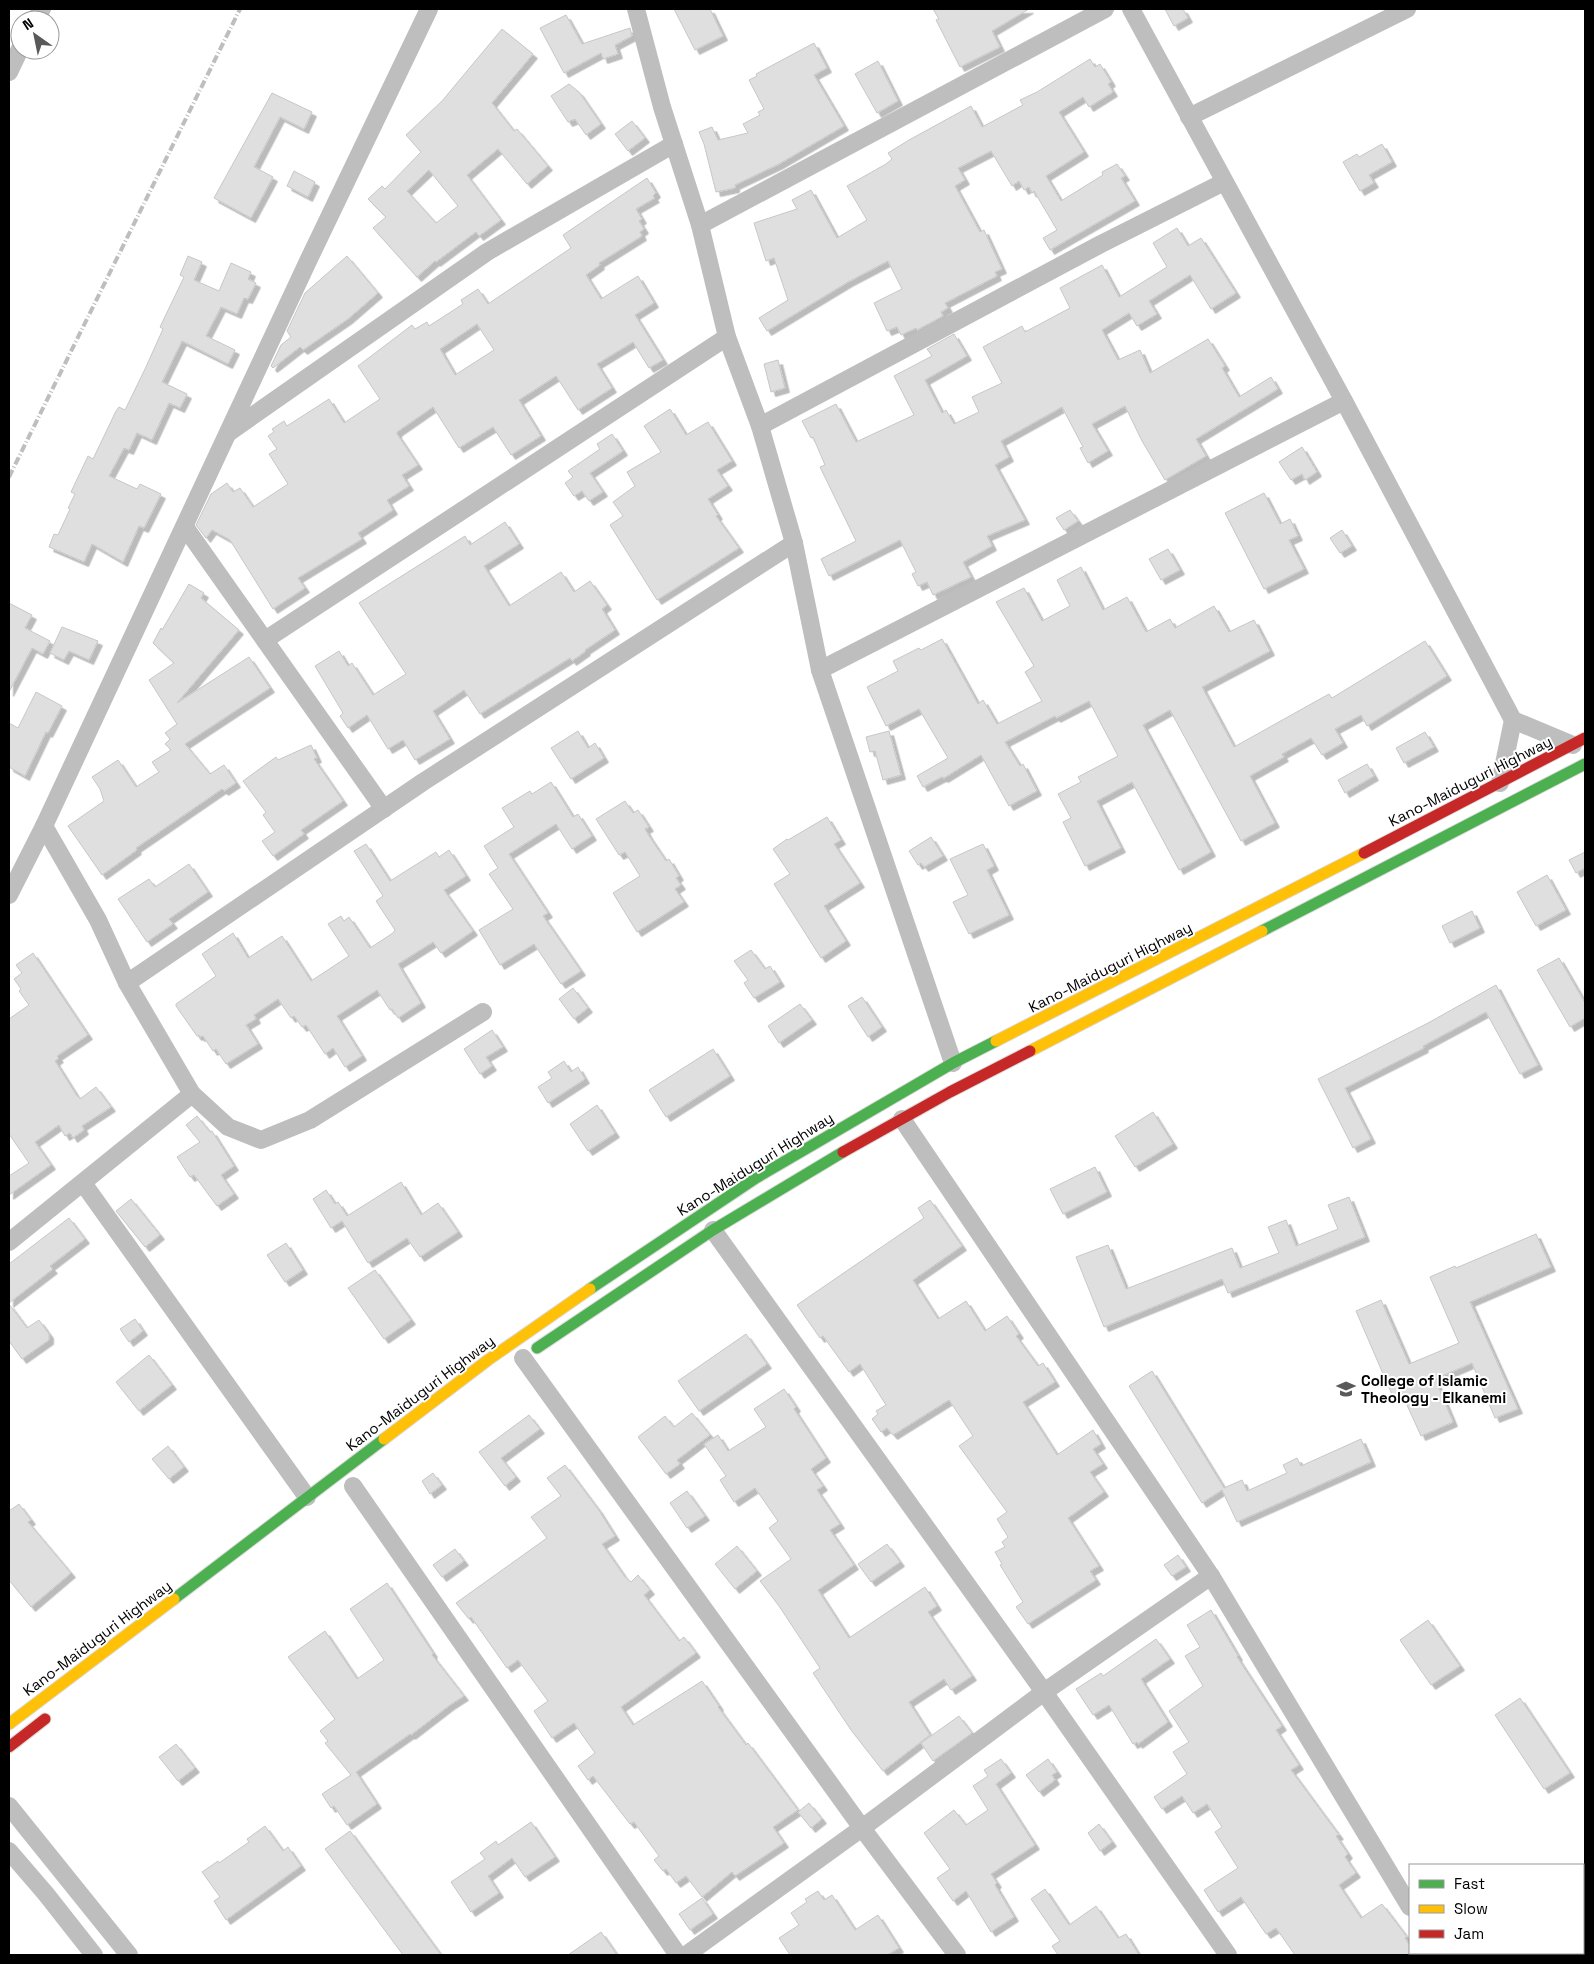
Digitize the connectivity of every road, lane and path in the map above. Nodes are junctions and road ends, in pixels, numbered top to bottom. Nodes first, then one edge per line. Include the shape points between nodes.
1 (429, 9) edge
2 (636, 9) edge
3 (1105, 9) edge
4 (1131, 9) edge
5 (1397, 11) edge
6 (15, 60) edge
7 (9, 72) edge
8 (1189, 117) junction
9 (674, 144) junction
10 (1224, 182) junction
11 (700, 225) junction
12 (726, 336) junction
13 (1344, 401) junction
14 (760, 426) junction
15 (228, 434) junction
16 (185, 527) junction
17 (794, 543) junction
18 (265, 640) junction
19 (820, 670) junction
20 (1513, 720) junction
21 (1579, 742) edge
22 (1585, 764) edge
23 (1500, 783) junction
24 (384, 809) junction
25 (44, 826) junction
26 (9, 895) edge
27 (127, 983) junction
28 (483, 1012) dead end
29 (953, 1063) junction
30 (192, 1094) junction
31 (902, 1119) junction
32 (83, 1183) junction
33 (713, 1230) junction
34 (9, 1242) edge
35 (520, 1360) joint
36 (353, 1486) dead end
37 (307, 1497) junction
38 (1211, 1576) junction
39 (1044, 1692) junction
40 (54, 1712) dead end
41 (9, 1724) edge
42 (9, 1747) edge
43 (9, 1806) edge
44 (862, 1828) junction
45 (9, 1851) edge
46 (1409, 1906) edge
47 (94, 1955) edge
48 (129, 1955) edge
49 (678, 1955) edge
50 (686, 1955) edge
51 (956, 1955) edge
52 (1228, 1955) edge

1 - 15 street
2 - 9 street
3 - 11 street
4 - 8 street
5 - 8 street
6 - 7 street
8 - 10 street
9 - 11 street
9 - 15 street via 487,252
10 - 13 street
10 - 14 street
11 - 12 street
12 - 14 street
12 - 18 street
13 - 19 street
13 - 20 street
14 - 17 street
15 - 16 street
16 - 18 street
16 - 25 street
17 - 19 street
17 - 24 street
18 - 24 street
19 - 29 street
20 - 21 street
20 - 23 street
21 - 23 highway, Kano-Maiduguri Highway
22 - 31 highway via 1047,1040
23 - 29 highway, Kano-Maiduguri Highway
24 - 27 street
25 - 26 street
25 - 27 street via 98,920
27 - 30 street
28 - 30 street via 310,1120 261,1140 228,1127
29 - 37 highway, Kano-Maiduguri Highway via 756,1178 600,1282 488,1360
30 - 32 street
31 - 33 highway
31 - 38 street
32 - 34 street
32 - 37 street
33 - 35 highway
33 - 39 street
35 - 44 street
36 - 49 street
37 - 41 highway, Kano-Maiduguri Highway
38 - 39 street
38 - 46 street
39 - 44 street
39 - 52 street
40 - 42 highway
43 - 48 street
44 - 50 street
44 - 51 street
45 - 47 street

